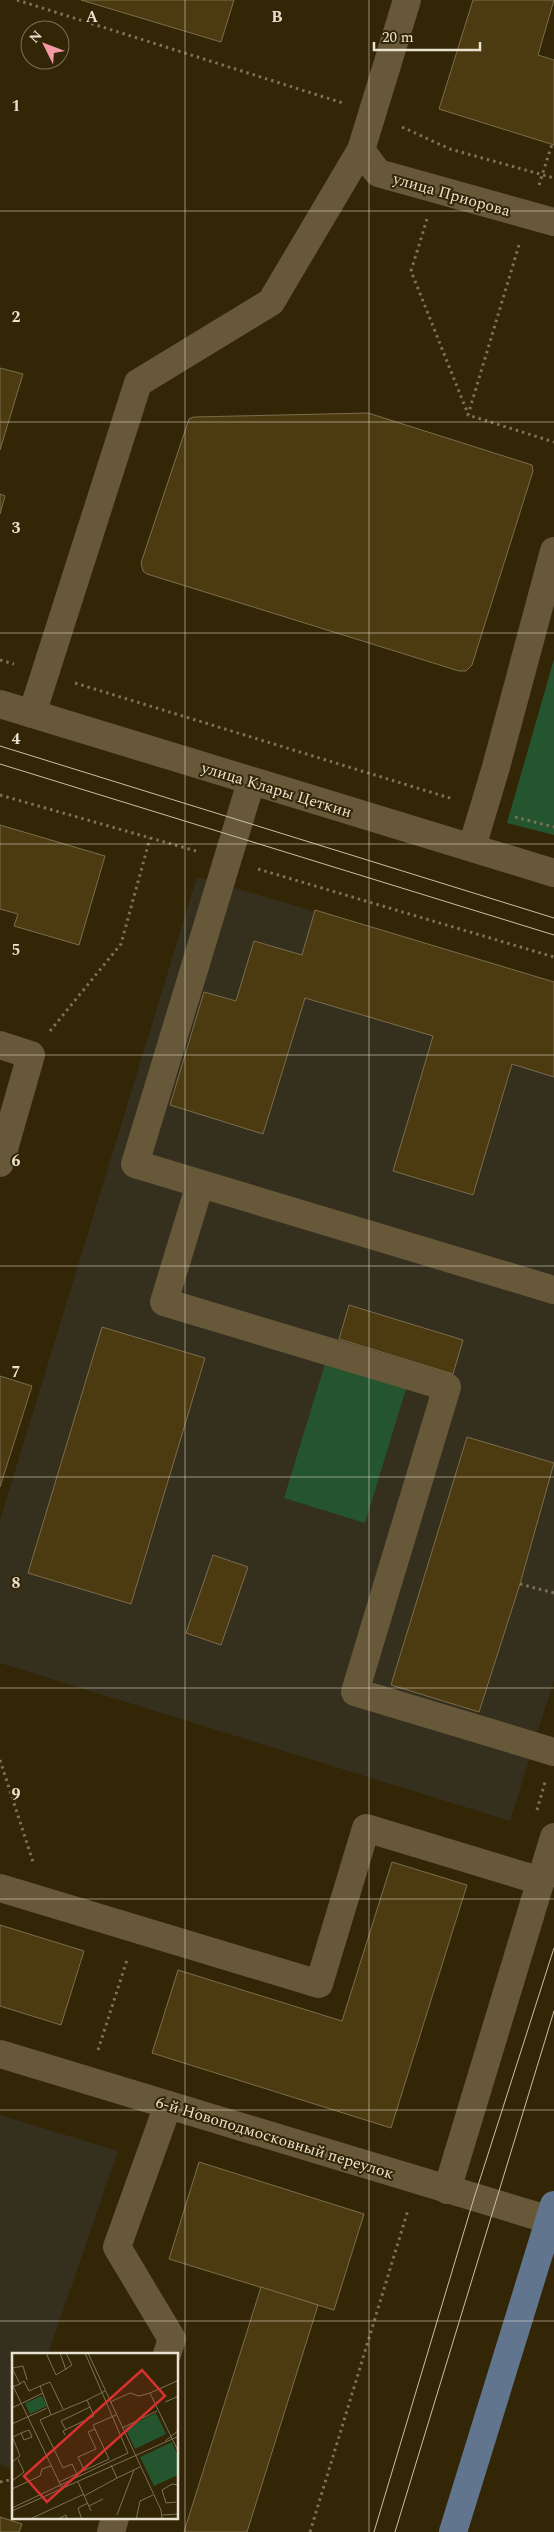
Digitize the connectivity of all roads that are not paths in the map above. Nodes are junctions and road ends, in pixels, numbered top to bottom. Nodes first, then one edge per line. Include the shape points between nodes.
1 (407, 0) edge
2 (361, 150) junction
3 (554, 222) edge
4 (554, 551) edge
5 (0, 704) edge
6 (32, 714) junction
7 (251, 782) junction
8 (472, 847) junction
9 (554, 873) edge
10 (0, 1045) edge
11 (0, 1163) edge
12 (200, 1184) junction
13 (554, 1290) edge
14 (554, 1752) edge
15 (554, 1838) edge
16 (541, 1880) junction
17 (0, 1888) edge
18 (0, 2054) edge
19 (168, 2105) junction
20 (447, 2190) junction
21 (552, 2212) edge
22 (167, 2353) edge
23 (452, 2532) edge

1 - 2 street
2 - 3 street, улица Приорова via 378,173
2 - 6 street via 271,302 138,382
4 - 8 street
5 - 6 street, улица Клары Цеткин
6 - 7 street, улица Клары Цеткин
7 - 8 street, улица Клары Цеткин
7 - 12 street via 135,1164
8 - 9 street, улица Клары Цеткин
10 - 11 street via 31,1054
12 - 13 street
12 - 14 street via 164,1302 447,1387 355,1692
15 - 16 street
16 - 17 street via 366,1828 319,1984
16 - 20 street
18 - 19 street, 6-й Новоподмосковный переулок
19 - 20 street, 6-й Новоподмосковный переулок
19 - 22 street via 117,2247 172,2340
20 - 21 street, 6-й Новоподмосковный переулок
21 - 23 main road

